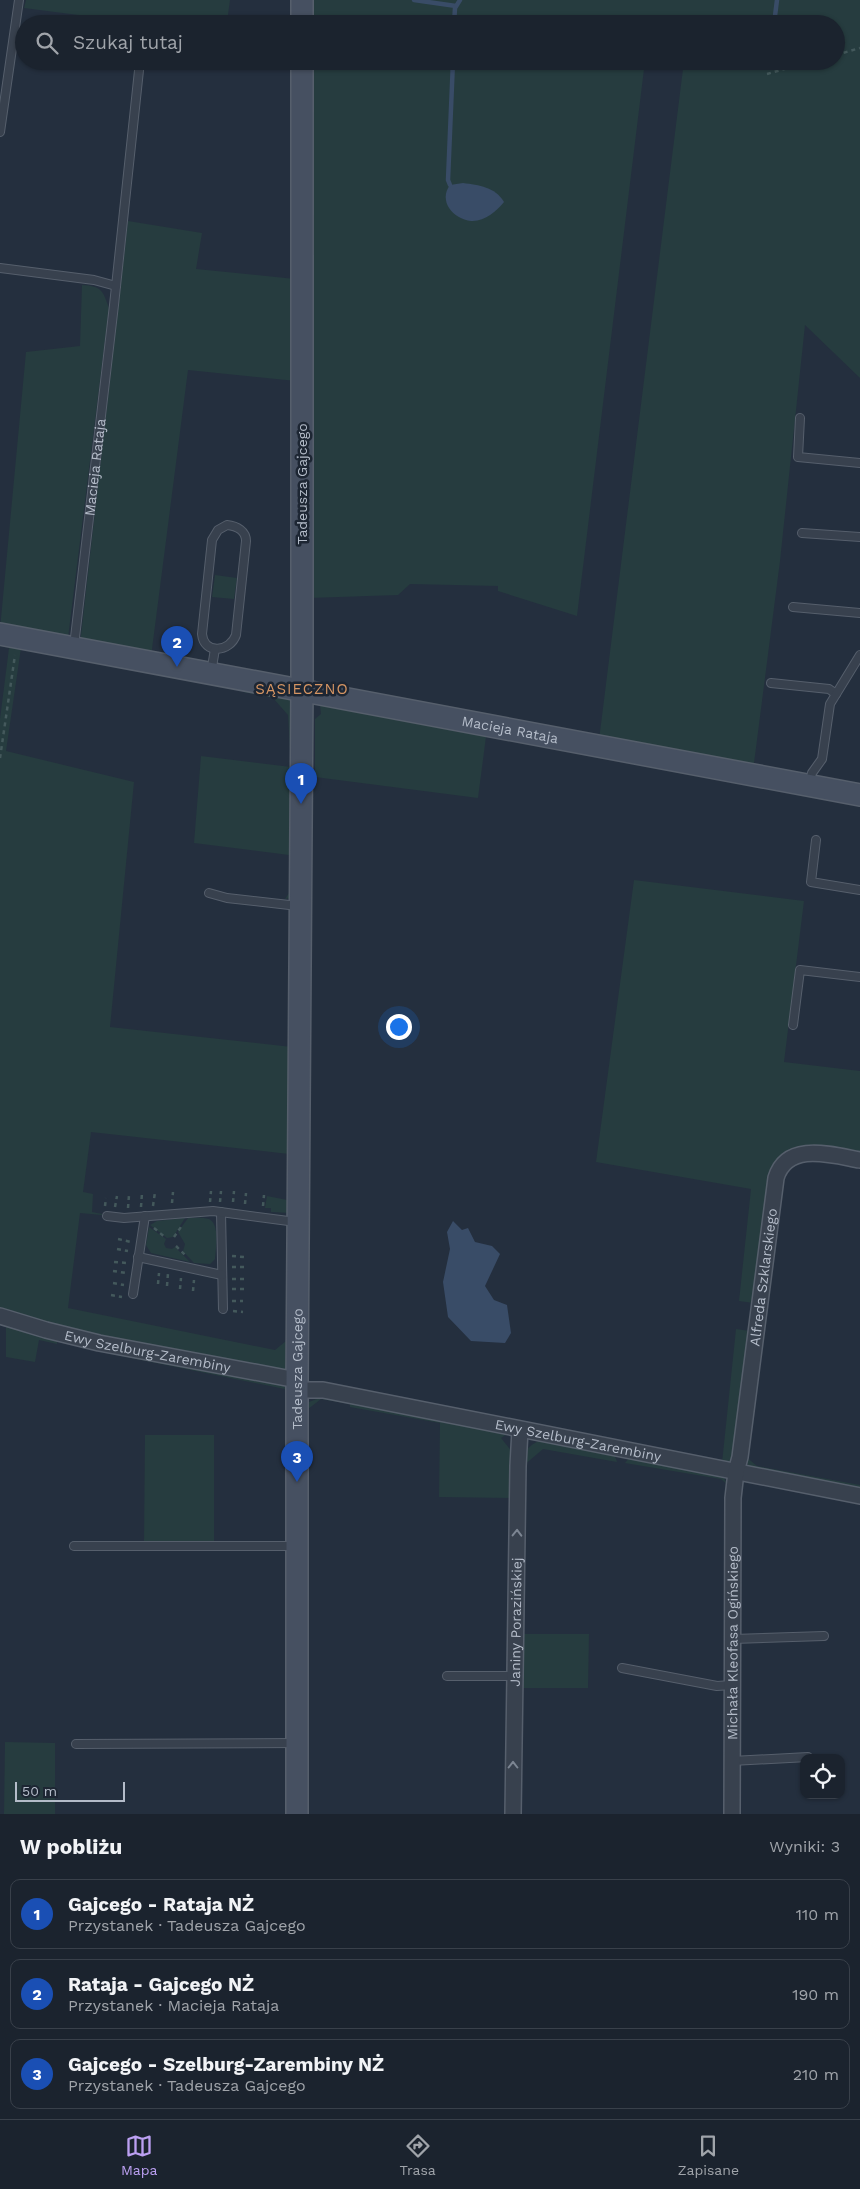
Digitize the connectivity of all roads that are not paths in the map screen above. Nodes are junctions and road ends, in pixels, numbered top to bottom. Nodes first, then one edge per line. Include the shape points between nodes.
1 (19, 0) edge
2 (302, 0) edge
3 (17, 15) edge
4 (302, 15) edge
5 (15, 28) edge
6 (139, 70) edge
7 (302, 70) edge
8 (0, 132) edge
9 (0, 268) edge
10 (116, 286) junction
11 (800, 418) dead end
12 (860, 463) edge
13 (802, 533) dead end
14 (860, 537) edge
15 (793, 607) dead end
16 (860, 613) edge
17 (9, 635) edge
18 (73, 648) junction
19 (215, 649) junction
20 (859, 659) edge
21 (211, 673) junction
22 (771, 683) dead end
23 (302, 689) junction
24 (836, 694) junction
25 (808, 786) junction
26 (860, 795) edge
27 (816, 840) dead end
28 (860, 890) edge
29 (209, 893) dead end
30 (300, 906) junction
31 (860, 977) edge
32 (793, 1025) dead end
33 (860, 1160) edge
34 (220, 1208) junction
35 (143, 1213) junction
36 (107, 1216) dead end
37 (298, 1222) junction
38 (135, 1254) junction
39 (225, 1277) junction
40 (133, 1294) dead end
41 (223, 1309) dead end
42 (0, 1316) edge
43 (297, 1385) junction
44 (520, 1430) junction
45 (736, 1472) junction
46 (860, 1496) edge
47 (74, 1546) dead end
48 (298, 1546) junction
49 (824, 1636) dead end
50 (733, 1639) junction
51 (622, 1668) dead end
52 (447, 1676) dead end
53 (514, 1676) junction
54 (732, 1685) junction
55 (297, 1743) junction
56 (76, 1744) dead end
57 (800, 1757) edge
58 (732, 1761) junction
59 (297, 1814) edge
60 (513, 1814) edge
61 (732, 1814) edge

1 - 3 lane
2 - 4 street
5 - 8 lane
6 - 10 lane, Macieja Rataja
7 - 23 street, Tadeusza Gajcego
9 - 10 lane via 94,280
10 - 18 lane, Macieja Rataja
11 - 12 lane via 798,457
13 - 14 lane
15 - 16 lane
17 - 18 street, Macieja Rataja
18 - 21 street, Macieja Rataja
19 - 19 lane via 205,642 202,634 212,540 218,530 231,526 240,529 246,541 236,635 230,645 221,650
19 - 21 lane
20 - 24 lane
21 - 23 street, Macieja Rataja
22 - 24 lane via 829,689
23 - 25 street, Macieja Rataja
23 - 30 street, Tadeusza Gajcego
24 - 25 lane via 829,710 822,759
25 - 26 street, Macieja Rataja
27 - 28 lane via 811,882
29 - 30 lane
30 - 37 street, Tadeusza Gajcego
31 - 32 lane via 800,970
33 - 45 street, Alfreda Szklarskiego via 800,1154 784,1162 777,1174
34 - 35 lane
34 - 37 lane
34 - 39 lane
35 - 36 lane via 120,1218
35 - 38 lane
37 - 43 street, Tadeusza Gajcego
38 - 39 lane
38 - 40 lane
39 - 41 lane
42 - 43 street, Ewy Szelburg-Zarembiny via 99,1343
43 - 44 street, Ewy Szelburg-Zarembiny
43 - 48 street, Tadeusza Gajcego
44 - 45 street, Ewy Szelburg-Zarembiny
53 -> 44 street, Janiny Porazińskiej
45 - 46 street, Ewy Szelburg-Zarembiny
45 - 50 street, Michała Kleofasa Ogińskiego via 733,1498
47 - 48 lane
48 - 55 street, Tadeusza Gajcego
49 - 50 lane
50 - 54 street, Michała Kleofasa Ogińskiego
51 - 54 lane via 717,1686
52 - 53 lane
60 -> 53 street, Janiny Porazińskiej
54 - 58 street, Michała Kleofasa Ogińskiego
55 - 56 lane
55 - 59 street, Tadeusza Gajcego
57 - 58 lane
58 - 61 street, Michała Kleofasa Ogińskiego

